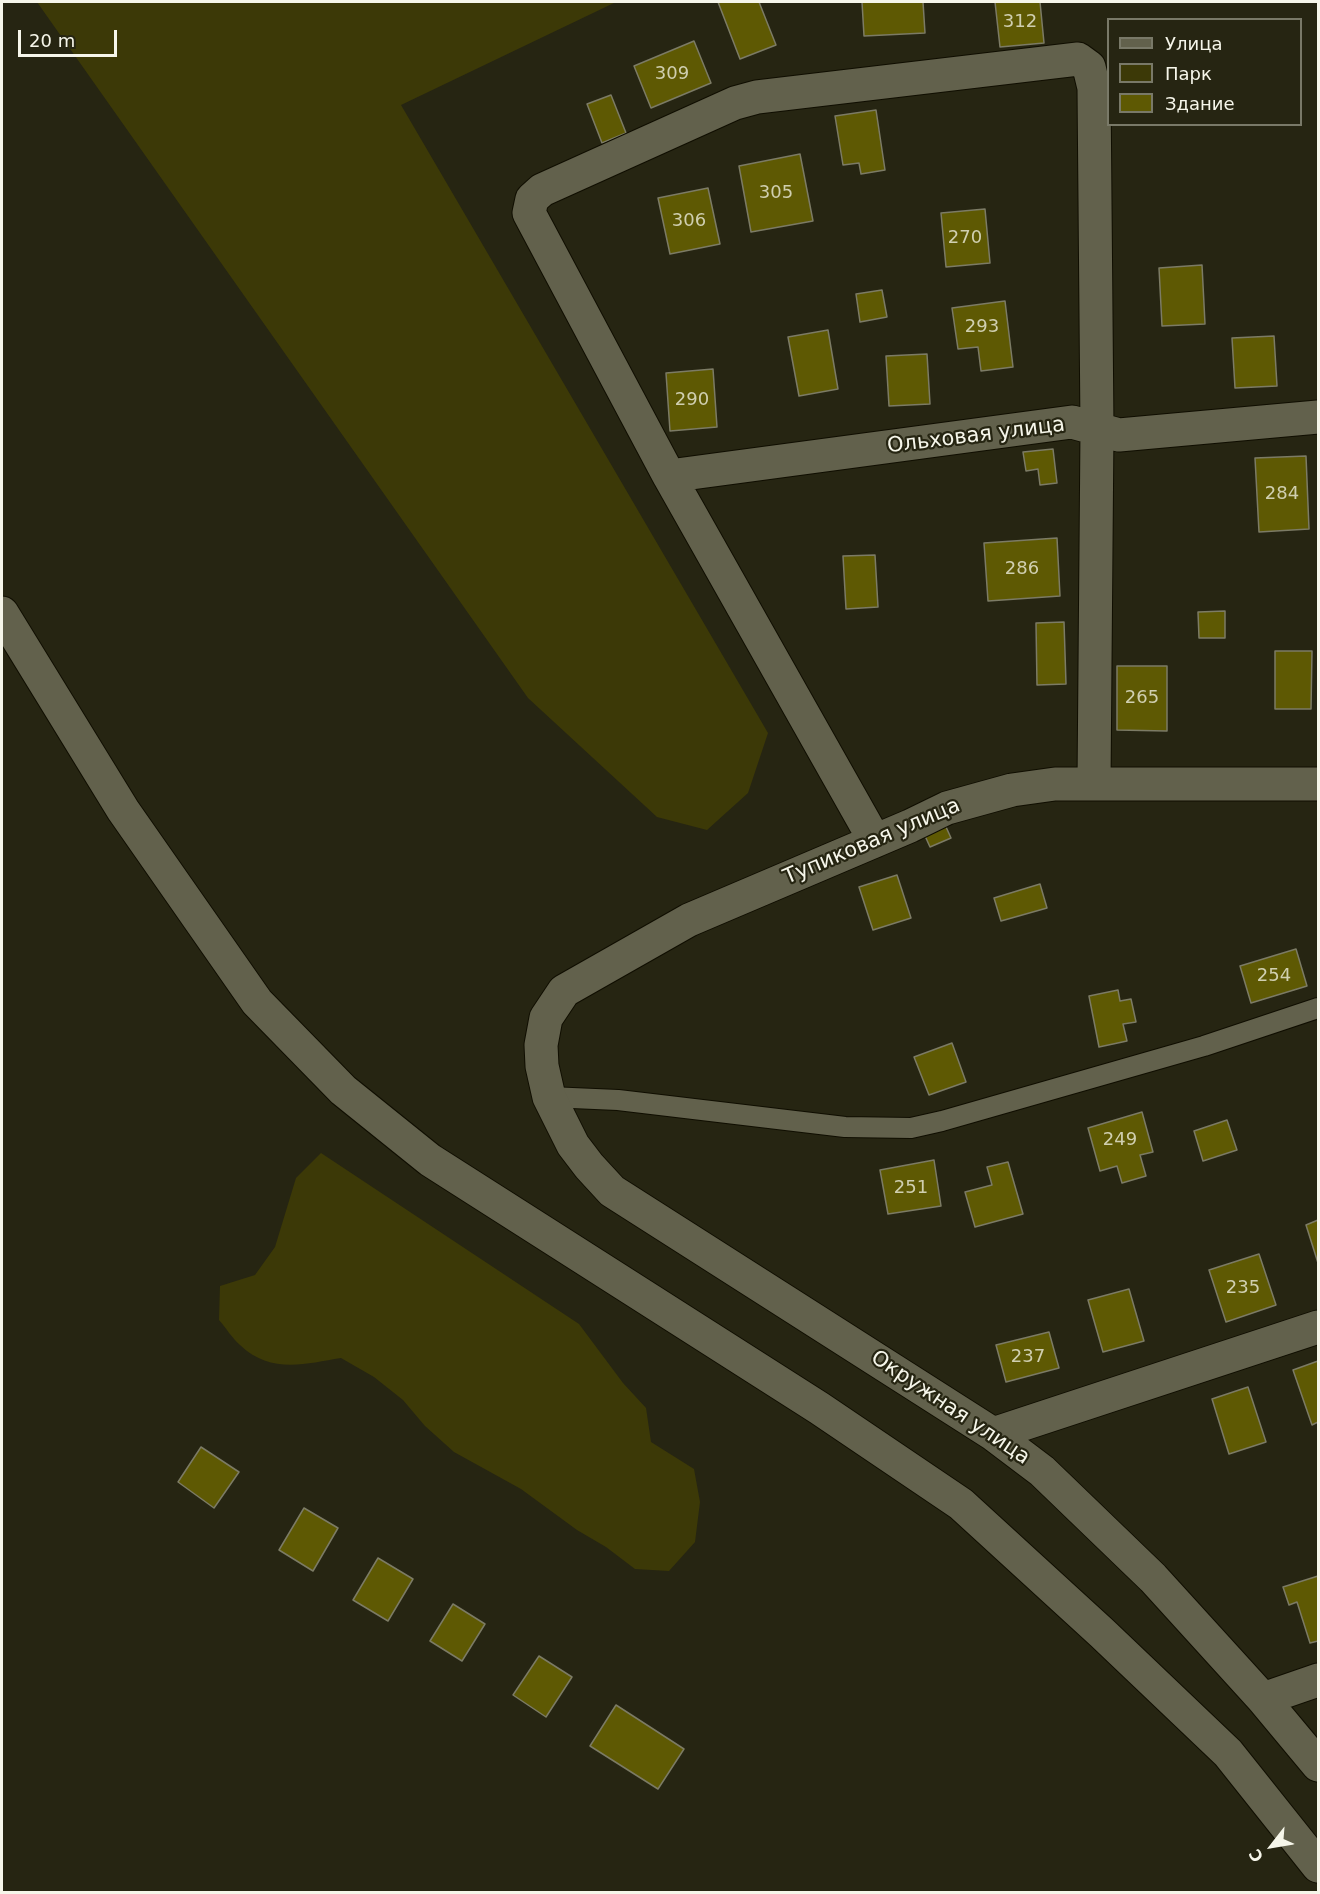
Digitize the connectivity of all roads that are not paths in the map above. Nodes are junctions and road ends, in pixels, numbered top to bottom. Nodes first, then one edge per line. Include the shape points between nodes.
1 (1318, 417) edge
2 (1097, 429) junction
3 (669, 476) junction
4 (2, 613) edge
5 (1094, 783) junction
6 (1318, 784) edge
7 (875, 841) junction
8 (1318, 1008) edge
9 (549, 1097) junction
10 (1318, 1327) edge
11 (993, 1434) junction
12 (1318, 1680) edge
13 (1263, 1699) junction
14 (1318, 1766) edge
15 (1318, 1866) edge

1 - 2 street, Ольховая улица via 1119,435
2 - 3 street, Ольховая улица via 1072,422
2 - 3 street via 1094,88 1089,67 1078,59 735,103 542,190 532,199 529,213 536,228
2 - 5 street
3 - 7 street
4 - 15 street via 123,810 257,1002 343,1090 430,1160 819,1408 961,1504 1228,1753
5 - 6 street, Тупиковая улица
5 - 7 street, Тупиковая улица via 1044,785 973,800
7 - 9 street, Тупиковая улица via 689,920 564,991 546,1018 541,1045
8 - 9 lane via 1204,1046 911,1128 845,1127 618,1100
9 - 11 street, Окружная улица via 573,1145 612,1191
10 - 11 street
11 - 13 street, Окружная улица via 1042,1471 1153,1578
12 - 13 street
13 - 14 street, Окружная улица

